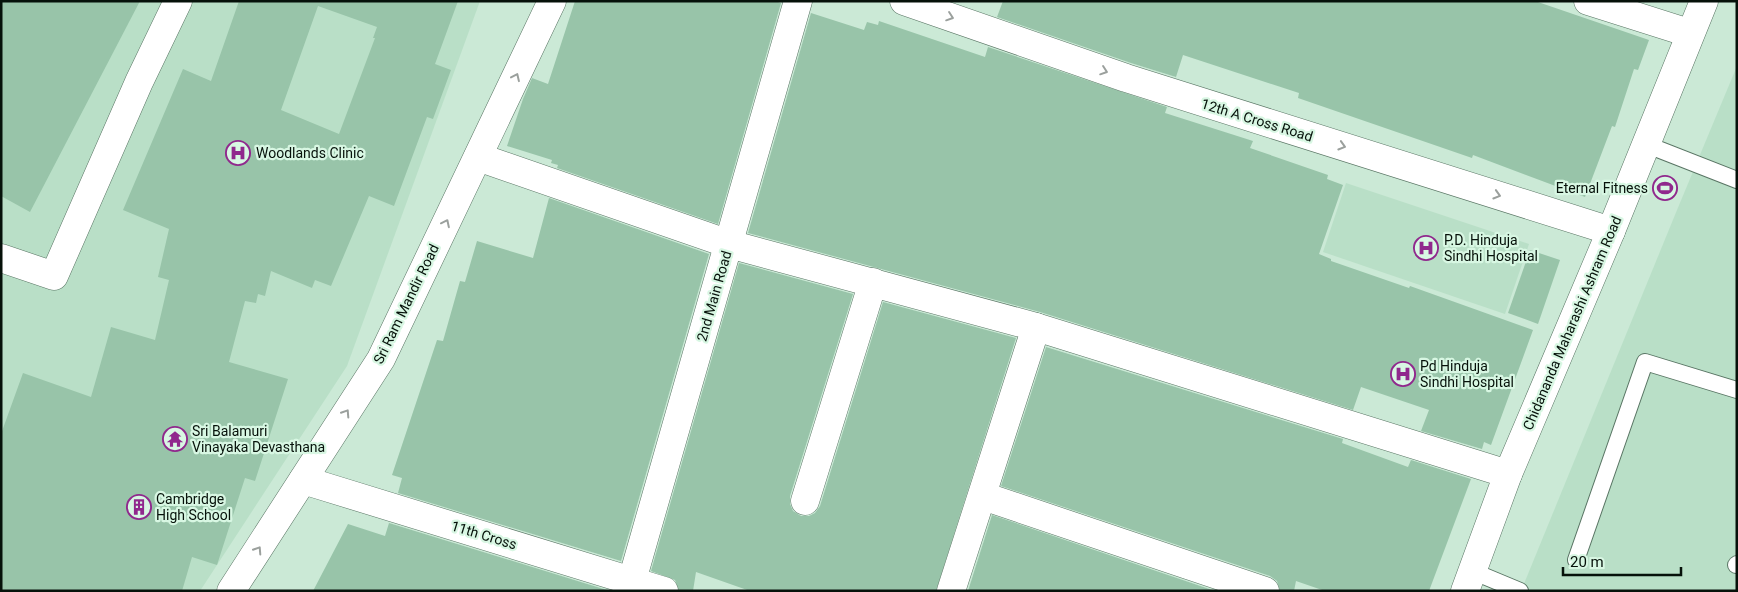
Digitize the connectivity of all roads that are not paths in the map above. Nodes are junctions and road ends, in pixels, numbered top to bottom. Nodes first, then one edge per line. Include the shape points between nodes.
1 (178, 1) edge
2 (552, 1) edge
3 (798, 1) edge
4 (904, 1) edge
5 (1588, 1) edge
6 (1704, 1) edge
7 (1689, 33) junction
8 (1645, 144) junction
9 (478, 157) junction
10 (1737, 180) edge
11 (1612, 231) junction
12 (729, 244) junction
13 (1, 258) edge
14 (873, 282) junction
15 (1036, 327) junction
16 (1737, 390) edge
17 (1508, 474) junction
18 (303, 480) junction
19 (983, 496) junction
20 (805, 501) dead end
21 (1576, 560) dead end
22 (1468, 581) edge
23 (631, 586) edge
24 (231, 591) edge
25 (664, 591) edge
26 (951, 591) edge
27 (1265, 591) edge
28 (1520, 591) edge

1 - 13 street via 54,276
9 -> 2 street, Sri Ram Mandir Road
3 - 12 street, 2nd Main Road
4 -> 11 street, 12th A Cross Road via 1126,78
5 - 7 street
6 - 7 street, Chidananda Maharashi Ashram Road
7 - 8 street, Chidananda Maharashi Ashram Road
8 - 10 lane
8 - 11 street, Chidananda Maharashi Ashram Road
9 - 12 street
18 -> 9 street, Sri Ram Mandir Road via 381,359
11 - 17 street, Chidananda Maharashi Ashram Road
12 - 14 street
12 - 23 street, 2nd Main Road
14 - 15 street
14 - 20 street
15 - 17 street
15 - 19 street
16 - 21 lane via 1645,362
17 - 22 street, Chidananda Maharashi Ashram Road
18 - 23 street, 11th Cross
24 -> 18 street, Sri Ram Mandir Road
19 - 26 street
19 - 27 street
22 - 28 lane
23 - 25 street, 11th Cross

